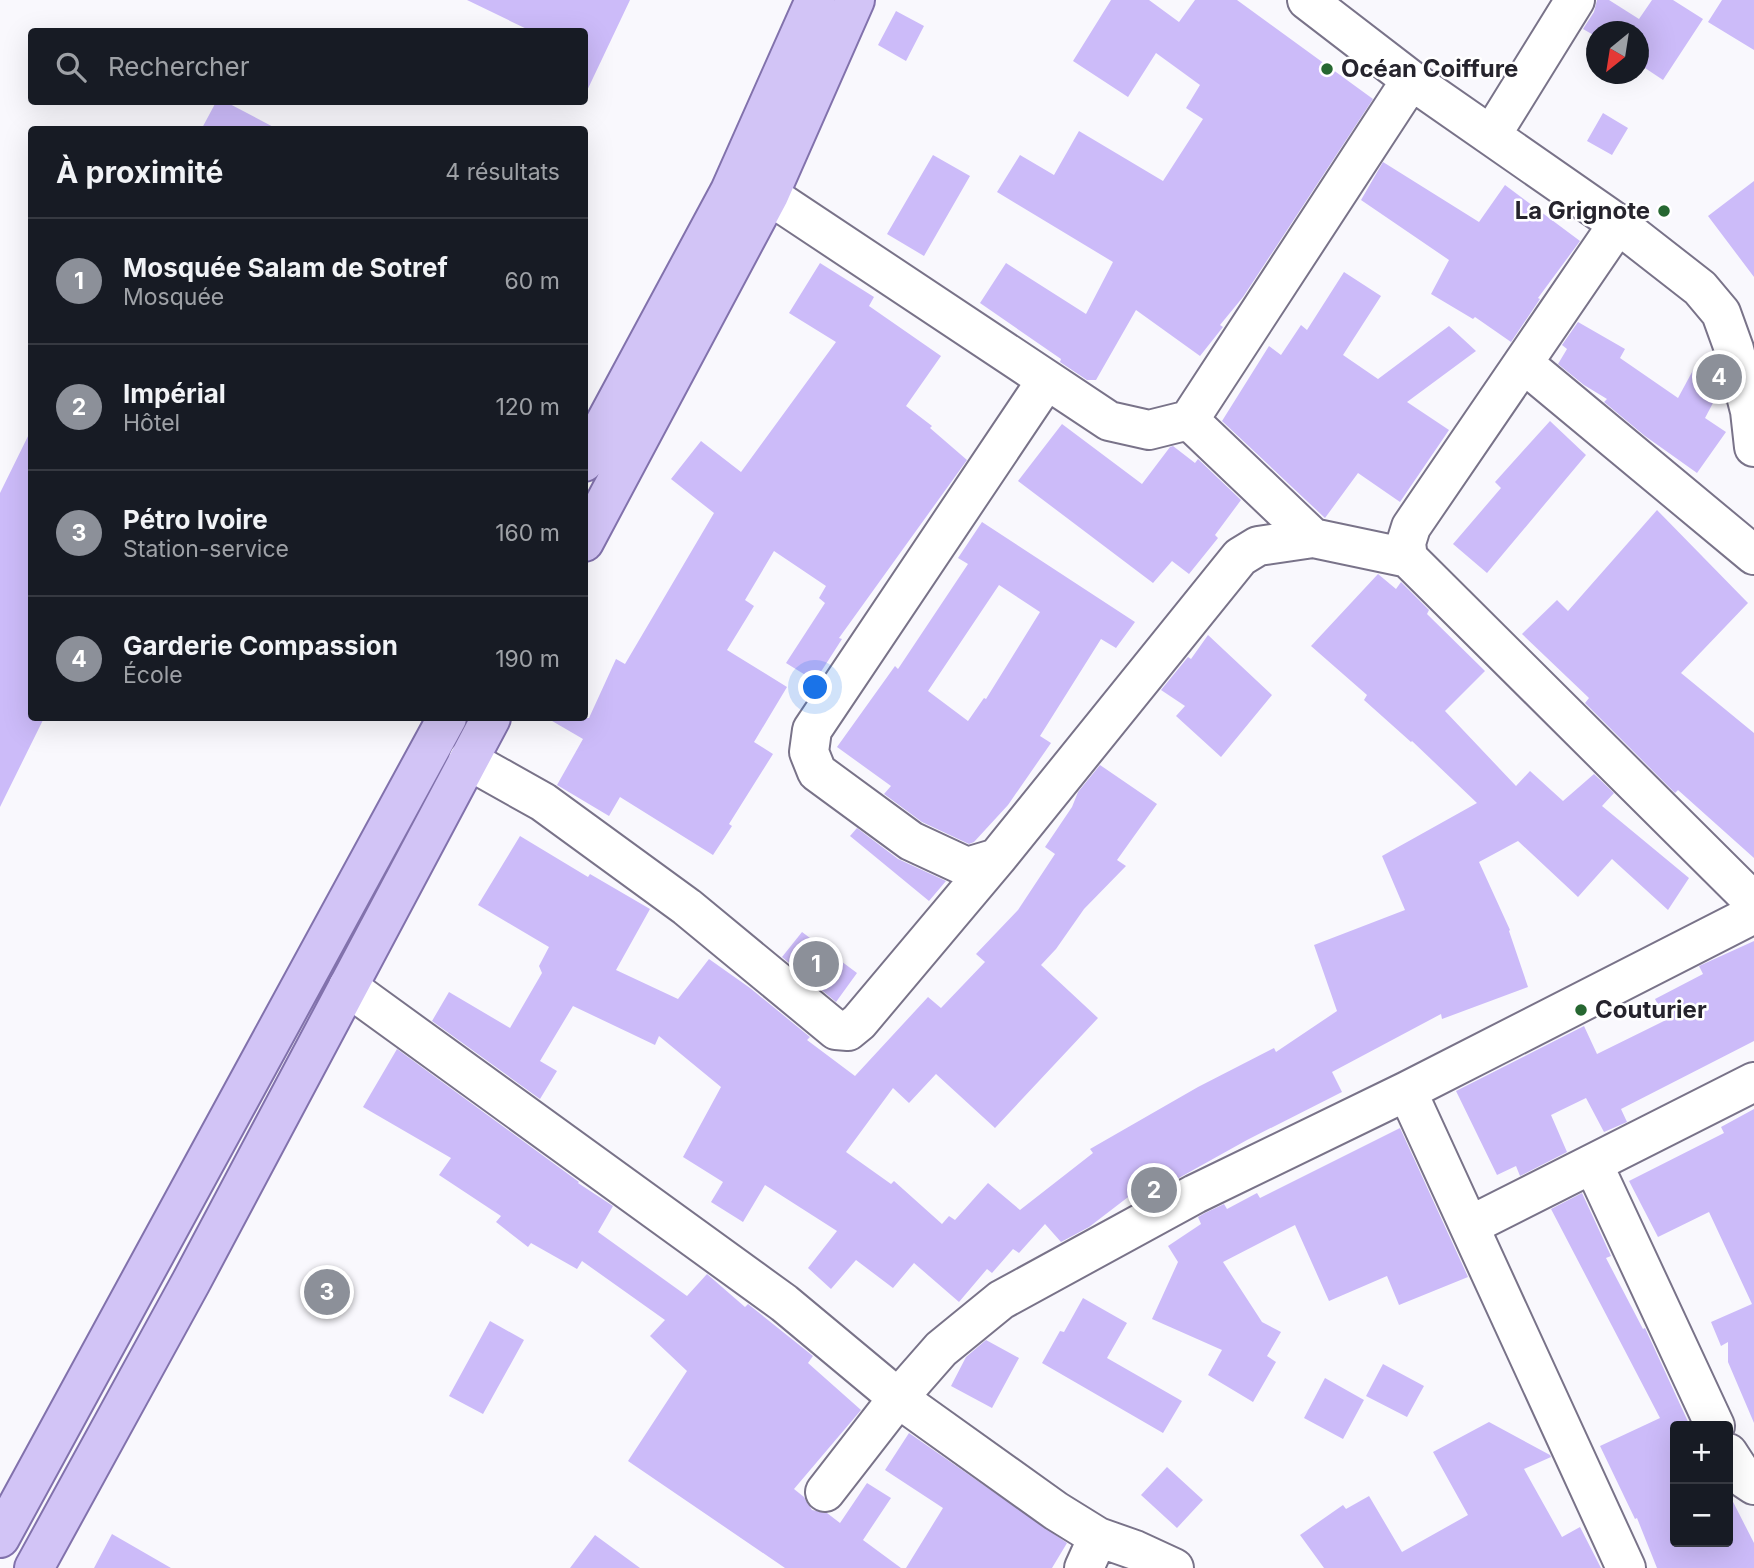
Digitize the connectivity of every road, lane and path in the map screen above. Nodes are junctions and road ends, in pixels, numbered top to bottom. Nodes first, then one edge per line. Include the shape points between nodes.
1 (815, 0) edge
2 (855, 0) edge
3 (1307, 0) edge
4 (1575, 0) edge
5 (1411, 80) junction
6 (1492, 134) junction
7 (769, 195) junction
8 (1618, 224) junction
9 (1523, 363) junction
10 (1046, 381) junction
11 (1189, 420) junction
12 (1754, 446) edge
13 (588, 455) edge
14 (588, 534) edge
15 (1313, 538) junction
16 (1754, 555) edge
17 (1408, 558) junction
18 (445, 721) edge
19 (489, 721) edge
20 (468, 760) junction
21 (997, 858) junction
22 (1754, 902) edge
23 (1754, 914) edge
24 (348, 987) junction
25 (1754, 1082) edge
26 (1407, 1091) junction
27 (1593, 1164) junction
28 (1469, 1226) junction
29 (898, 1398) junction
30 (1713, 1421) edge
31 (1733, 1461) edge
32 (1754, 1485) edge
33 (825, 1492) dead end
34 (0, 1538) edge
35 (1091, 1552) edge
36 (33, 1568) edge
37 (1174, 1568) edge
38 (1626, 1568) edge

1 - 13 main road via 730,191
2 - 7 main road
3 - 5 street
4 - 6 street
5 - 6 street
5 - 11 street
6 - 8 street
7 - 10 street
7 - 14 main road
8 - 9 street
8 - 12 street via 1700,288 1721,313 1738,362
9 - 16 street
9 - 17 street via 1411,527
10 - 11 street via 1109,421 1149,430
10 - 21 street via 812,730 809,752 817,772 911,841 967,867
11 - 15 street
15 - 17 street
15 - 21 street via 1258,546 1240,557
17 - 22 street
18 - 34 main road
19 - 20 main road
20 - 21 street via 543,802 687,907 835,1030 848,1031 859,1021
20 - 24 main road
23 - 26 street
24 - 29 street via 784,1303
24 - 36 main road
25 - 27 street
26 - 28 street
26 - 29 street via 1195,1194 1001,1300 941,1349
27 - 28 street
27 - 30 street
28 - 38 street
29 - 33 street
29 - 35 street via 1056,1511
31 - 32 street
35 - 37 street via 1135,1550

